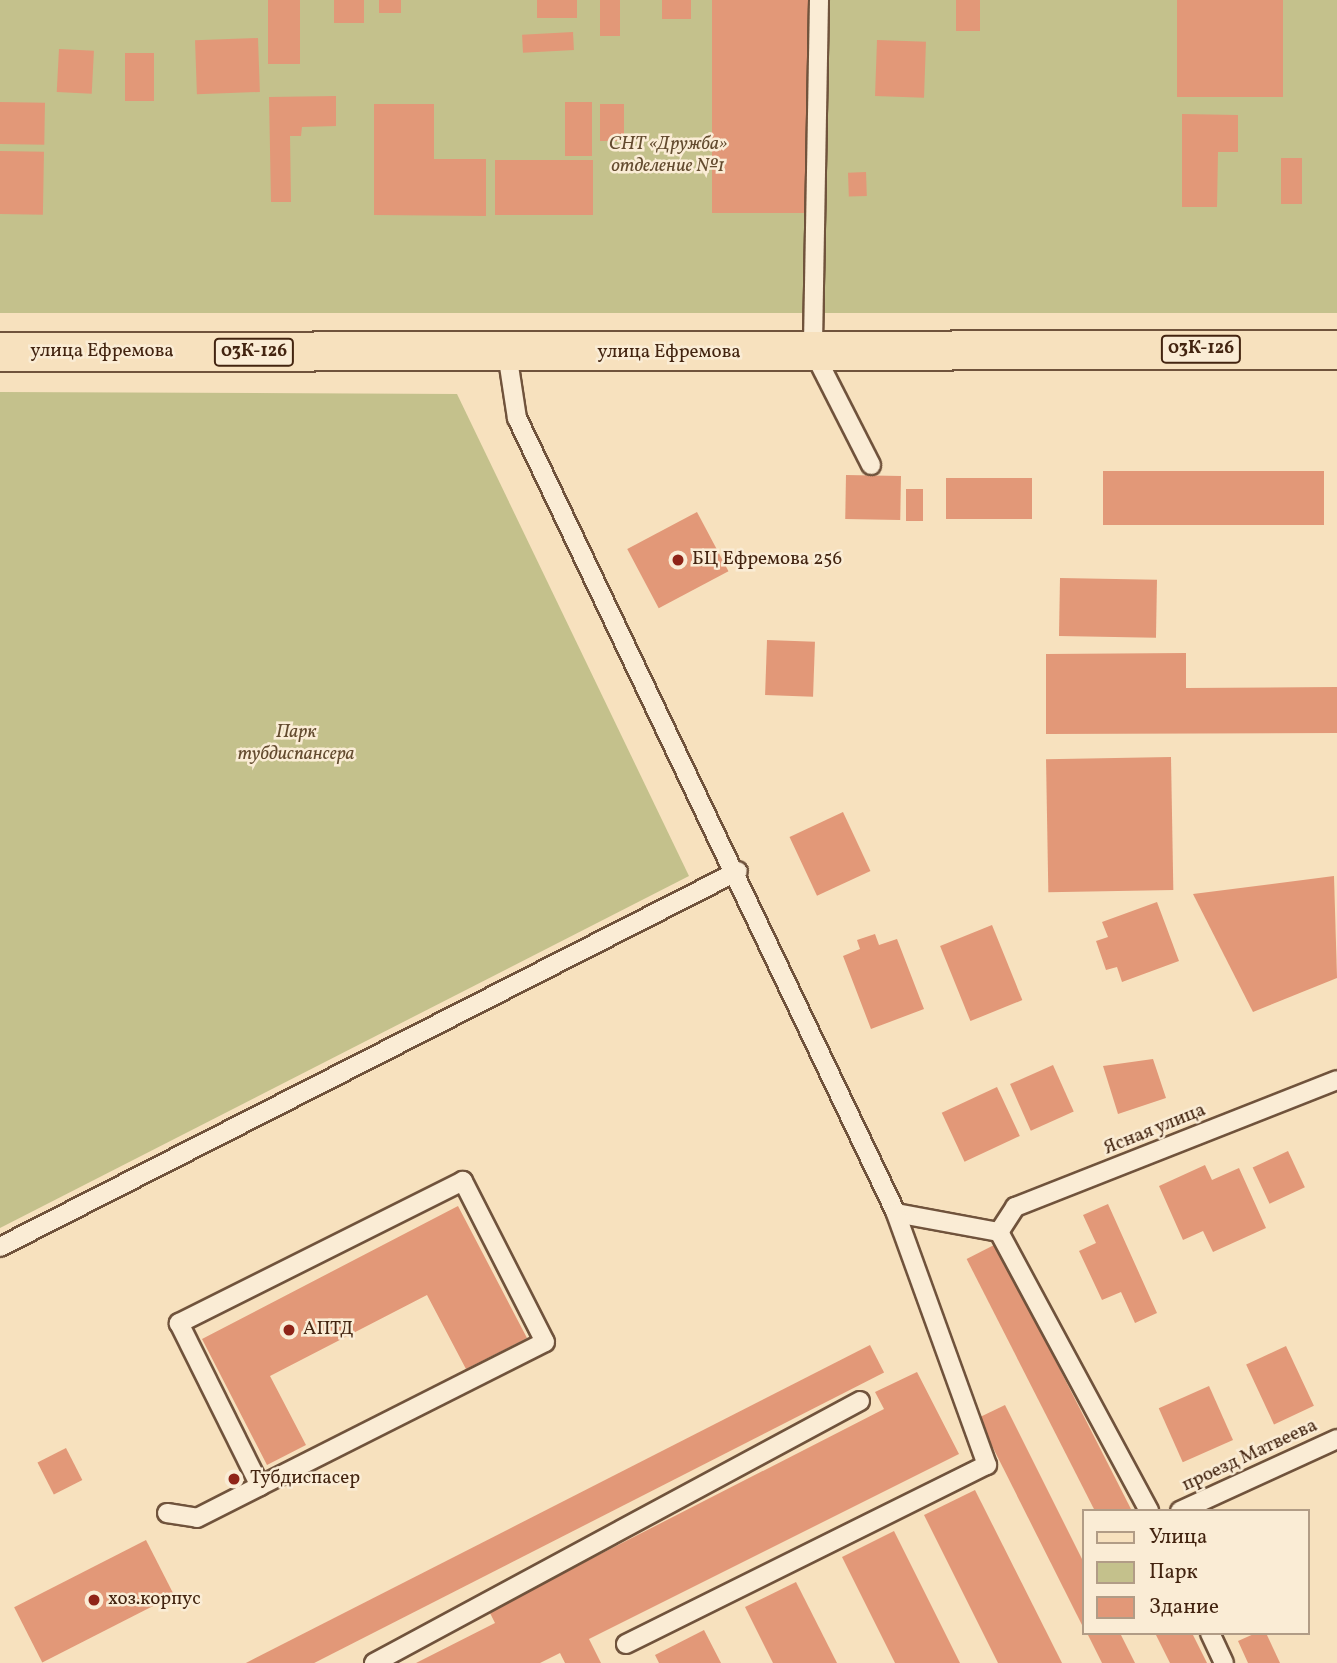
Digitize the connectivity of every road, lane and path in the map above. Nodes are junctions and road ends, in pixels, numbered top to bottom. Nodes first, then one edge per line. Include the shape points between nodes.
1 (819, 0) edge
2 (1337, 349) edge
3 (813, 351) junction
4 (0, 352) edge
5 (507, 353) junction
6 (871, 466) dead end
7 (738, 871) junction
8 (1337, 1080) edge
9 (896, 1213) junction
10 (999, 1232) junction
11 (0, 1247) edge
12 (860, 1401) dead end
13 (1337, 1439) edge
14 (260, 1486) junction
15 (1148, 1509) edge
16 (1184, 1509) edge
17 (167, 1513) dead end
18 (1211, 1635) edge
19 (626, 1644) dead end
20 (374, 1663) edge
21 (1224, 1663) edge

1 - 3 lane
2 - 3 main road, улица Ефремова / 03К-126
3 - 5 main road, улица Ефремова / 03К-126
3 - 6 lane
4 - 5 main road, улица Ефремова / 03К-126
5 - 7 lane via 517,418
7 - 9 lane
7 - 11 lane
8 - 10 lane, Ясная улица via 1015,1208
9 - 10 lane
9 - 19 lane via 987,1465
10 - 15 lane
12 - 20 lane
13 - 16 lane, проезд Матвеева
14 - 14 lane via 179,1323 463,1181 545,1342
14 - 17 lane via 197,1517
18 - 21 lane

